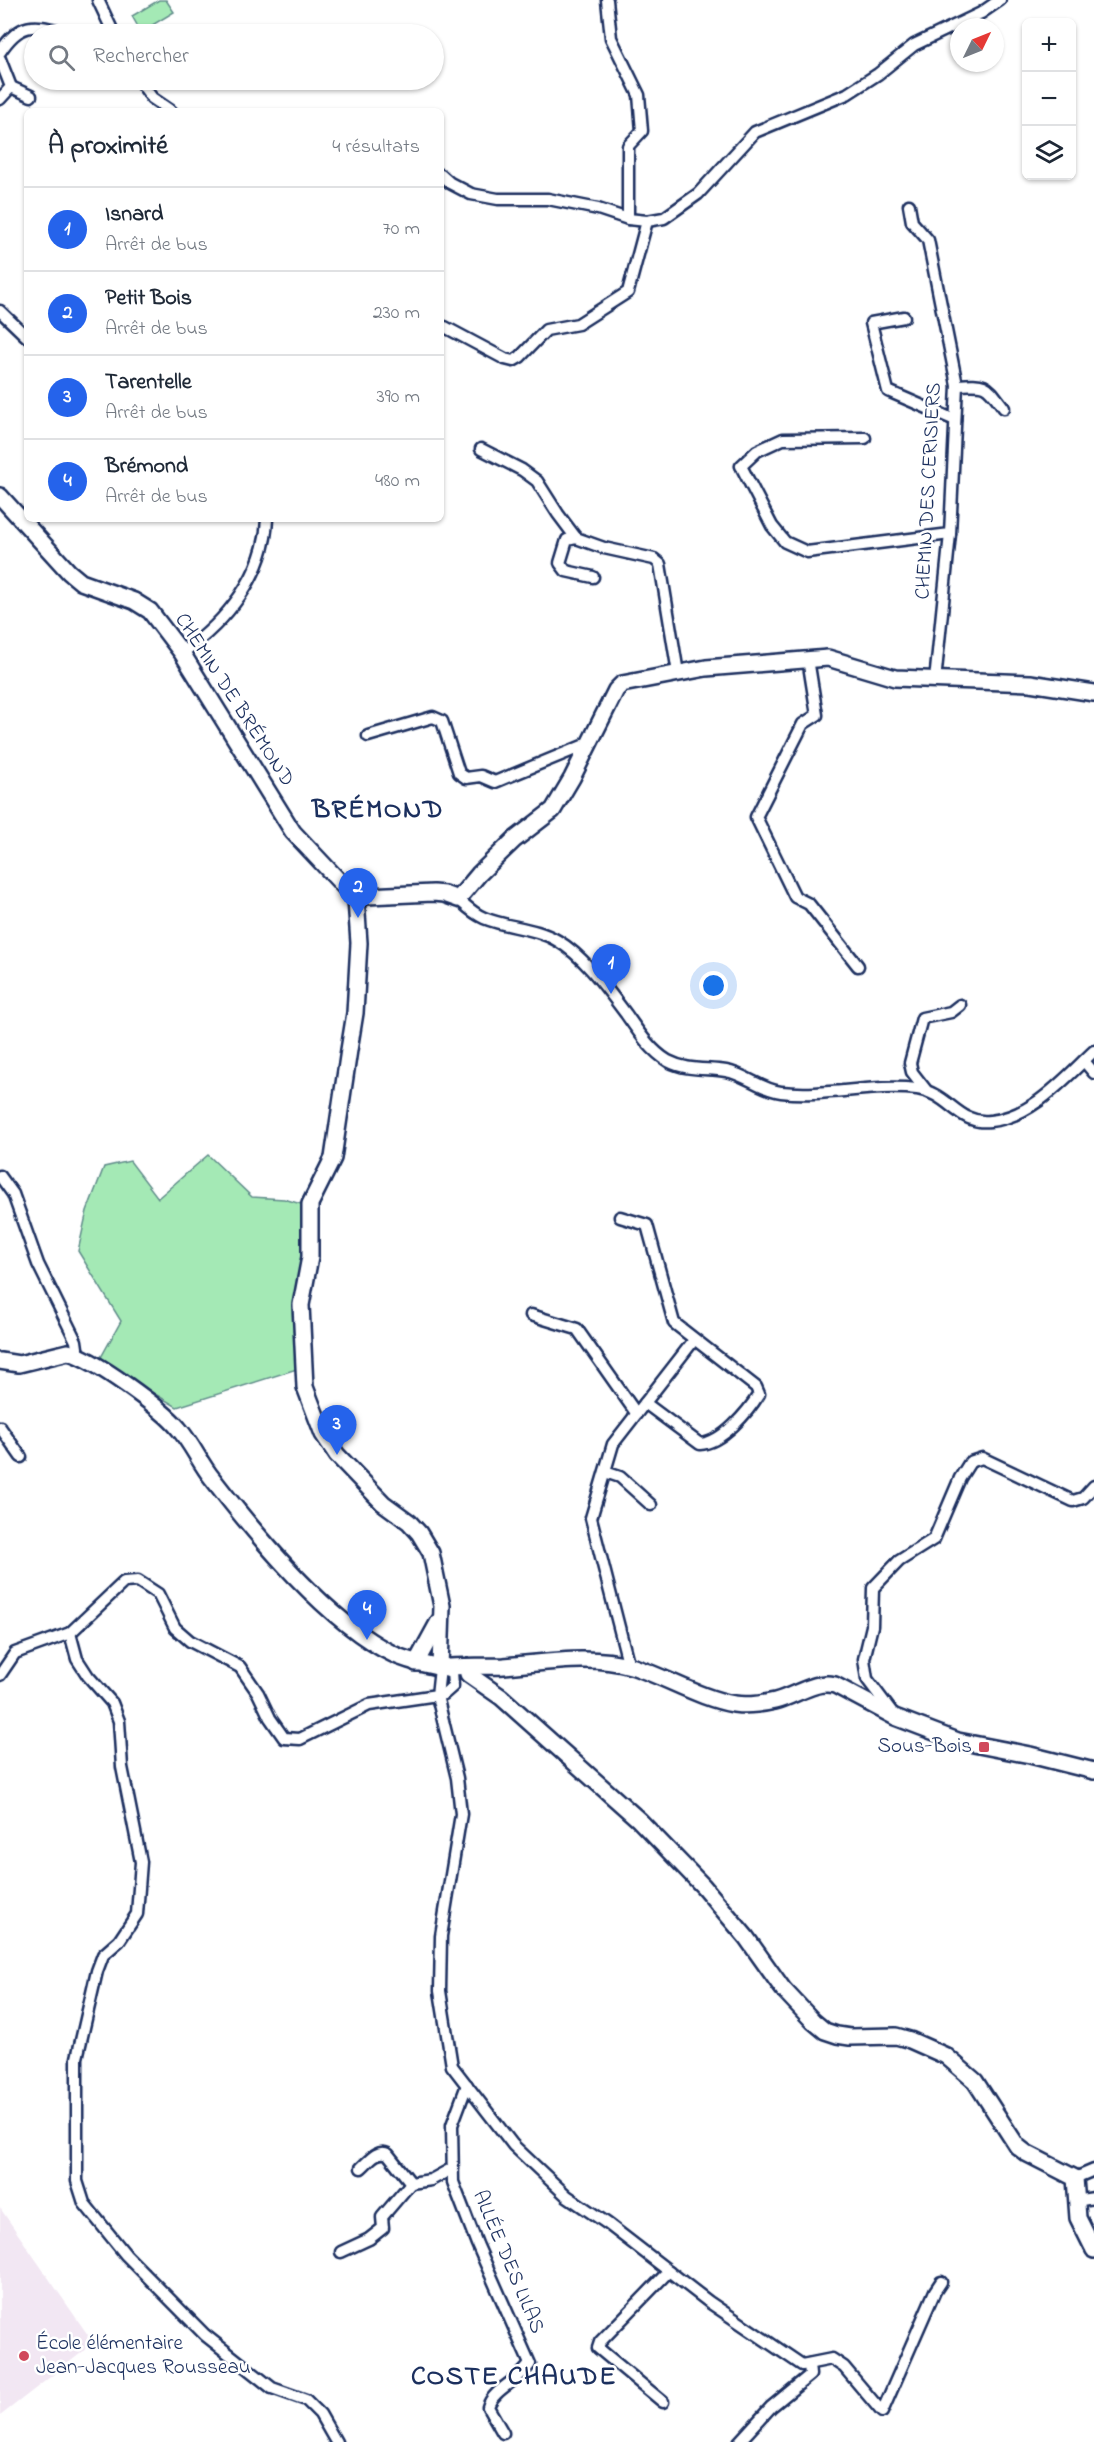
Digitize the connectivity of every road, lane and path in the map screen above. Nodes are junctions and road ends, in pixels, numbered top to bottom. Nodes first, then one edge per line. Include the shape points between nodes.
1 (98, 0) edge
2 (607, 0) edge
3 (1000, 0) edge
4 (109, 24) edge
5 (24, 28) edge
6 (0, 52) edge
7 (0, 59) edge
8 (11, 87) junction
9 (146, 90) edge
10 (31, 96) dead end
11 (0, 99) edge
12 (167, 108) edge
13 (444, 178) edge
14 (909, 205) dead end
15 (628, 219) junction
16 (647, 221) junction
17 (0, 311) edge
18 (903, 317) dead end
19 (445, 327) dead end
20 (24, 334) edge
21 (957, 385) junction
22 (1004, 408) dead end
23 (955, 420) junction
24 (865, 438) dead end
25 (481, 449) dead end
26 (0, 496) edge
27 (266, 522) edge
28 (950, 534) junction
29 (576, 538) junction
30 (593, 577) dead end
31 (182, 653) junction
32 (808, 659) junction
33 (678, 673) junction
34 (935, 681) junction
35 (1094, 693) edge
36 (368, 736) dead end
37 (590, 743) junction
38 (356, 899) junction
39 (458, 900) junction
40 (858, 966) dead end
41 (960, 1005) dead end
42 (1094, 1051) edge
43 (1083, 1061) junction
44 (1094, 1073) edge
45 (926, 1090) junction
46 (0, 1176) edge
47 (620, 1217) dead end
48 (531, 1316) dead end
49 (694, 1340) junction
50 (75, 1353) junction
51 (0, 1361) edge
52 (645, 1404) junction
53 (636, 1413) junction
54 (0, 1427) edge
55 (21, 1457) dead end
56 (605, 1472) junction
57 (1094, 1486) edge
58 (651, 1505) dead end
59 (442, 1606) junction
60 (70, 1633) junction
61 (416, 1663) junction
62 (629, 1666) junction
63 (447, 1668) junction
64 (476, 1671) junction
65 (0, 1675) edge
66 (437, 1696) junction
67 (895, 1717) junction
68 (1094, 1771) edge
69 (467, 2085) junction
70 (362, 2168) dead end
71 (453, 2168) junction
72 (1094, 2170) edge
73 (1075, 2178) junction
74 (411, 2183) junction
75 (1094, 2198) edge
76 (1075, 2200) junction
77 (1094, 2250) edge
78 (341, 2252) dead end
79 (669, 2271) junction
80 (941, 2282) dead end
81 (809, 2364) junction
82 (663, 2402) dead end
83 (503, 2433) dead end
84 (336, 2442) edge
85 (739, 2442) edge

1 - 4 street
2 - 15 street via 611,38 639,94 640,104 642,131 628,146
3 - 16 street via 914,45 847,94 755,132 698,194 664,218
5 - 6 street via 9,38
7 - 8 street
8 - 10 street
8 - 11 street
9 - 12 street
13 - 15 street via 471,194 548,200
14 - 21 street, CHEMIN DES CERISIERS via 912,222 928,240
15 - 16 street
16 - 19 street via 628,292 578,324 546,330 513,361
17 - 20 street
18 - 23 street via 871,323 888,391
21 - 22 street via 988,387
21 - 23 street, CHEMIN DES CERISIERS
23 - 28 street, CHEMIN DES CERISIERS
24 - 28 street via 783,439 756,451 741,466 772,526 785,542 807,552
25 - 29 street via 537,481
26 - 31 street, CHEMIN DE BRÉMOND via 69,572 81,582 143,605
27 - 31 street via 262,548 239,600
28 - 34 street, CHEMIN DES CERISIERS
29 - 30 street via 567,540 560,563 566,571
29 - 33 street via 654,559 660,564
31 - 38 street, CHEMIN DE BRÉMOND via 293,832
32 - 33 street
32 - 34 street via 828,658 895,678
32 - 40 street via 817,715 803,723 756,817 795,897 809,904
33 - 37 street via 622,684
34 - 35 street via 1030,683
36 - 37 street via 433,717 442,722 459,773 466,778 481,776 495,782
37 - 39 street via 553,810 514,840
38 - 39 street via 433,893
38 - 59 street via 359,943 351,1041 333,1158 310,1204 310,1257 301,1305 305,1387 323,1434 337,1455 383,1503 419,1533 431,1553
39 - 45 street via 487,919 545,935 570,950 611,994 645,1041 667,1060 686,1068 728,1071 778,1092 900,1087
41 - 45 street via 951,1012 922,1018 910,1063
42 - 43 street
43 - 44 street
43 - 45 street via 1033,1104 990,1121 965,1117
46 - 50 street via 13,1194 38,1264 76,1341
47 - 49 street via 647,1225 674,1323
48 - 53 street via 577,1329
49 - 52 street
49 - 52 street via 756,1387 756,1400 720,1438 709,1444 700,1444
50 - 51 street via 19,1364
50 - 61 street via 169,1417 212,1479 314,1594 367,1640
52 - 53 street
53 - 56 street via 613,1444
54 - 55 street
56 - 58 street via 620,1476
56 - 62 street via 591,1518
57 - 67 street via 1083,1498 1073,1501 982,1458 970,1462 934,1539 899,1561 873,1588 872,1626 864,1659 867,1679
59 - 61 street via 435,1632
59 - 63 street
60 - 65 street via 15,1653
60 - 66 street via 124,1582 138,1581 158,1594 175,1628 190,1641 240,1667 284,1738 300,1738 369,1705
60 - 84 street via 77,1659 112,1702 119,1721 122,1767 141,1862 137,1914 119,1941 103,1955 77,2058 77,2181 84,2203 126,2255 206,2335 272,2388 306,2400 320,2414
61 - 63 street
62 - 64 street via 573,1660
62 - 67 street via 734,1704 776,1701 827,1683
63 - 64 street
63 - 66 street
64 - 73 street via 621,1802 703,1886 783,1989 813,2021 837,2035 896,2036 946,2056 975,2082 1017,2146
66 - 69 street via 457,1778 461,1814 441,1936 440,1991 452,2066
67 - 68 street via 958,1741
69 - 71 street, ALLÉE DES LILAS via 452,2125
69 - 79 street via 513,2145 567,2196
70 - 74 street via 384,2152
71 - 74 street via 431,2180
71 - 83 street, ALLÉE DES LILAS via 453,2182 477,2244 530,2364 519,2378 490,2399 488,2407
72 - 73 street
73 - 76 street
74 - 78 street via 382,2217 383,2228
75 - 76 street
76 - 77 street via 1078,2218
79 - 81 street via 802,2365
79 - 82 street via 598,2348
80 - 81 street via 882,2412 844,2367 832,2359
81 - 85 street via 810,2374 771,2407

